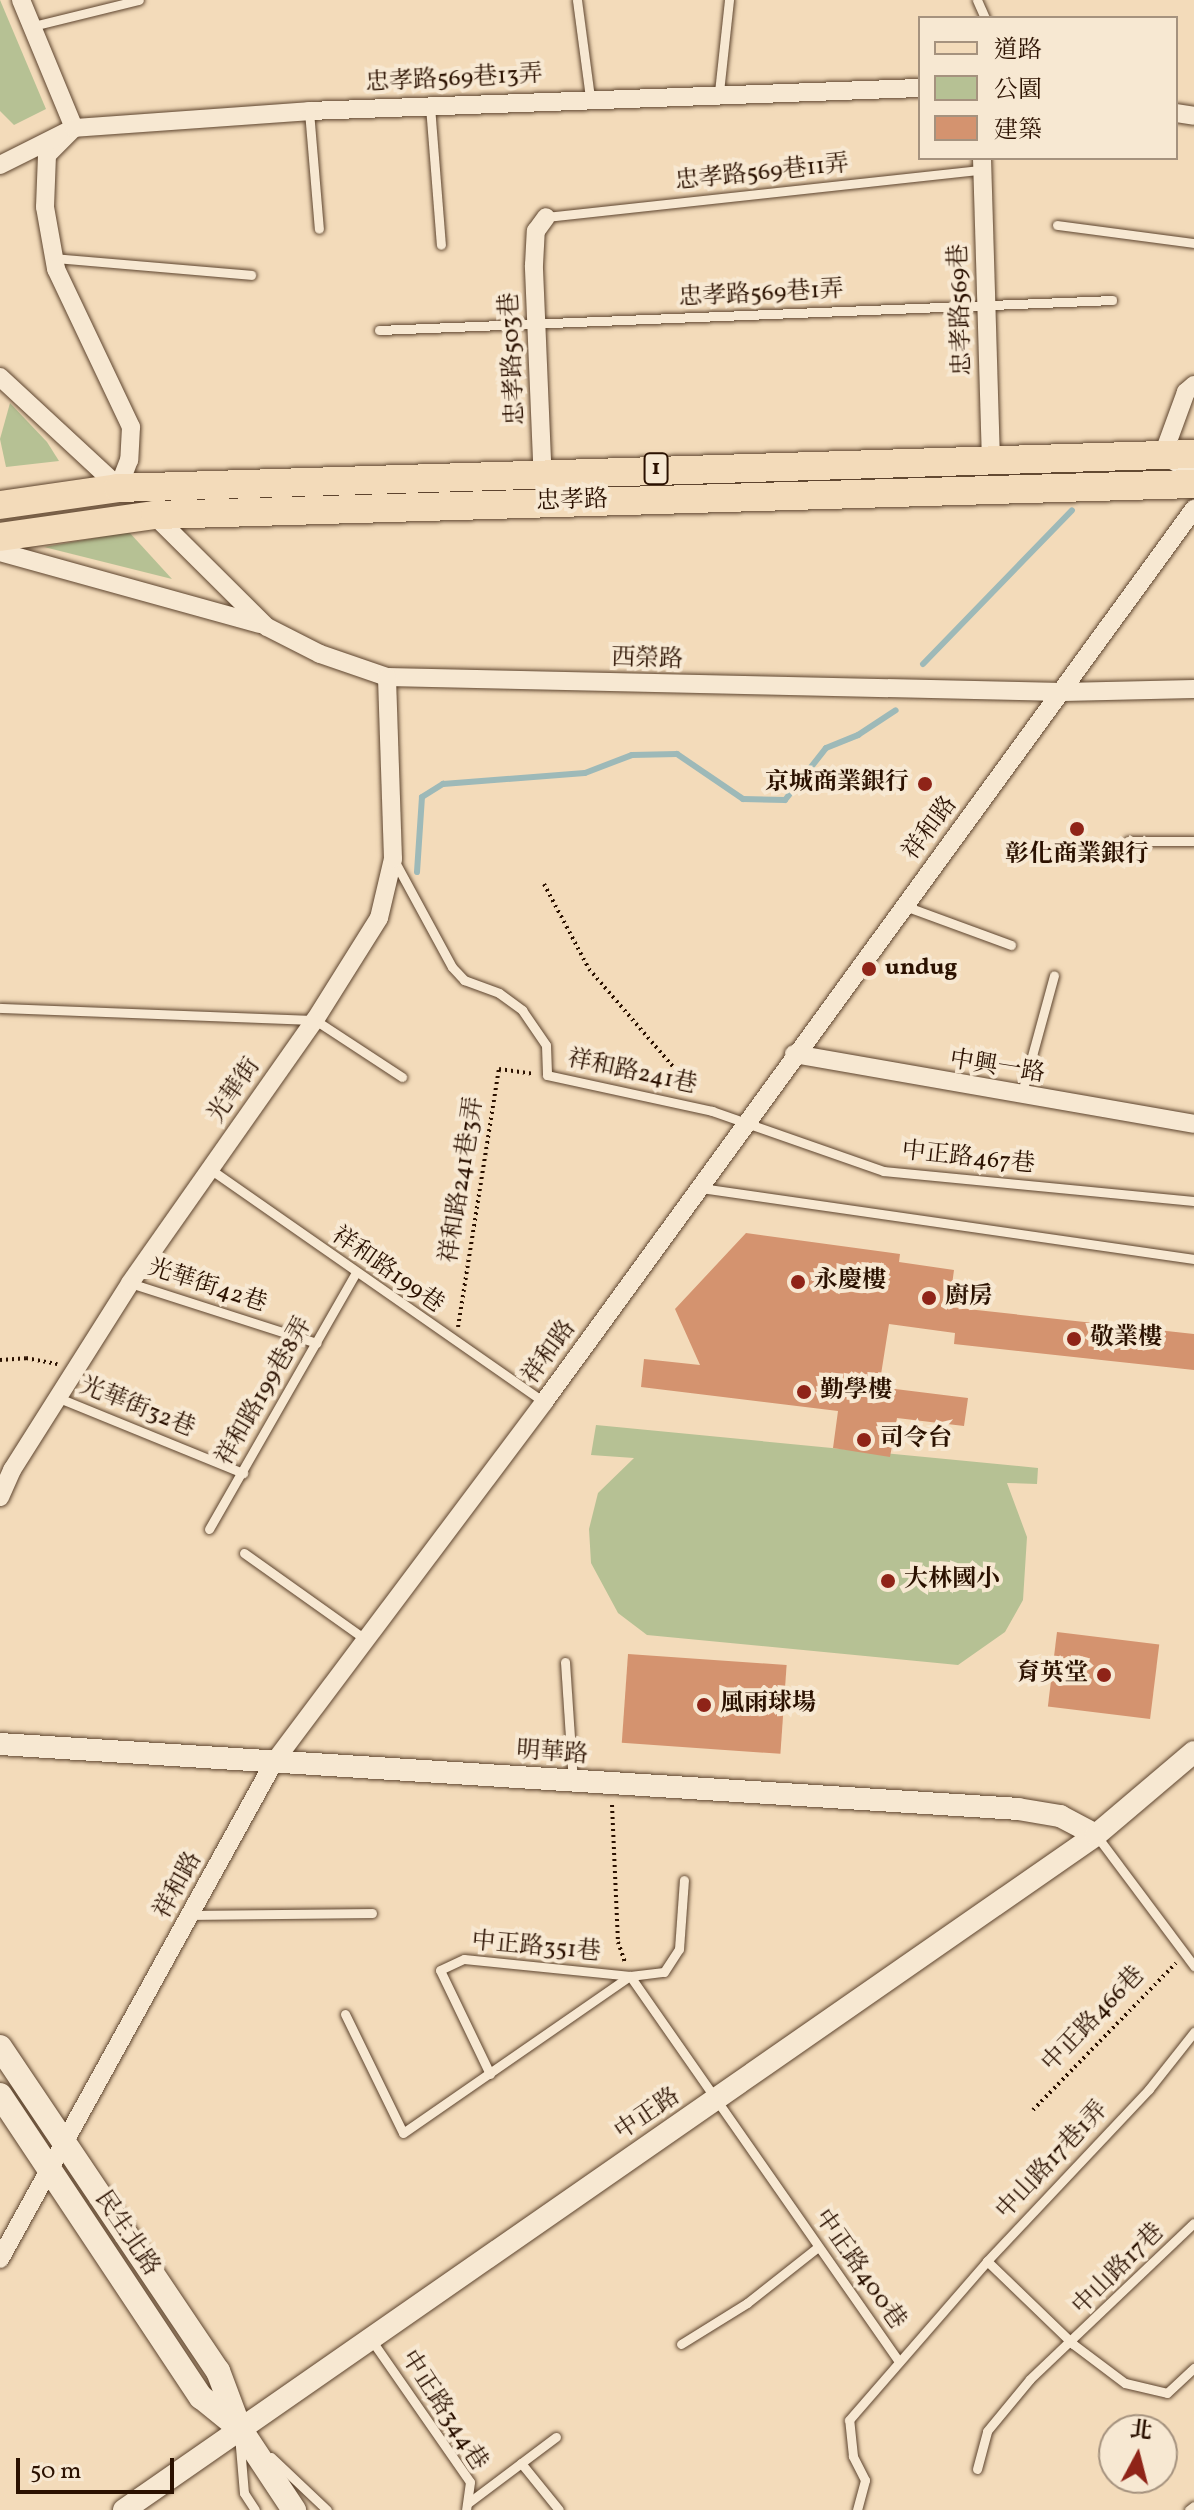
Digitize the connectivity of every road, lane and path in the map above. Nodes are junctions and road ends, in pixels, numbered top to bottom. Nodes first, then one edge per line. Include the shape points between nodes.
1 (21, 0) edge
2 (139, 0) edge
3 (577, 0) edge
4 (729, 0) edge
5 (33, 26) junction
6 (918, 88) edge
7 (719, 92) junction
8 (590, 98) junction
9 (430, 106) junction
10 (309, 111) junction
11 (74, 128) junction
12 (4, 155) edge
13 (982, 164) edge
14 (546, 217) joint
15 (1057, 225) dead end
16 (319, 229) dead end
17 (1194, 243) edge
18 (441, 245) dead end
19 (54, 258) junction
20 (251, 275) dead end
21 (1112, 300) dead end
22 (985, 305) junction
23 (539, 326) junction
24 (379, 330) dead end
25 (0, 377) edge
26 (1194, 385) edge
27 (1194, 454) edge
28 (1163, 455) junction
29 (991, 460) junction
30 (543, 472) junction
31 (1194, 473) edge
32 (1194, 484) edge
33 (118, 488) junction
34 (543, 503) junction
35 (0, 505) edge
36 (1194, 509) edge
37 (155, 515) junction
38 (0, 537) edge
39 (0, 552) edge
40 (267, 627) junction
41 (387, 677) junction
42 (1194, 689) edge
43 (1063, 692) junction
44 (1128, 841) dead end
45 (1194, 841) edge
46 (393, 859) junction
47 (544, 884) dead end
48 (904, 906) junction
49 (1011, 945) dead end
50 (1054, 975) dead end
51 (0, 1008) edge
52 (315, 1020) junction
53 (794, 1054) junction
54 (547, 1075) junction
55 (402, 1077) dead end
56 (1021, 1096) junction
57 (712, 1111) junction
58 (746, 1121) junction
59 (1194, 1124) edge
60 (210, 1169) junction
61 (698, 1188) junction
62 (1194, 1201) edge
63 (1194, 1259) edge
64 (355, 1274) junction
65 (130, 1283) junction
66 (317, 1343) junction
67 (455, 1344) junction
68 (0, 1360) edge
69 (77, 1369) junction
70 (59, 1398) junction
71 (544, 1402) junction
72 (243, 1473) junction
73 (0, 1497) edge
74 (209, 1529) dead end
75 (244, 1553) dead end
76 (368, 1641) junction
77 (565, 1662) dead end
78 (0, 1744) edge
79 (1194, 1752) edge
80 (274, 1762) junction
81 (573, 1781) junction
82 (612, 1784) junction
83 (1096, 1835) junction
84 (684, 1880) dead end
85 (372, 1913) dead end
86 (191, 1915) junction
87 (1182, 1956) junction
88 (1194, 1966) edge
89 (630, 1976) junction
90 (345, 2014) dead end
91 (1194, 2032) edge
92 (0, 2047) edge
93 (490, 2074) junction
94 (0, 2095) edge
95 (715, 2100) junction
96 (1033, 2110) dead end
97 (65, 2143) junction
98 (50, 2170) junction
99 (1194, 2223) edge
100 (818, 2247) junction
101 (0, 2259) edge
102 (987, 2261) junction
103 (370, 2337) junction
104 (681, 2344) dead end
105 (1073, 2344) junction
106 (899, 2362) junction
107 (1194, 2368) edge
108 (239, 2427) junction
109 (556, 2437) dead end
110 (521, 2463) junction
111 (977, 2469) dead end
112 (1194, 2506) edge
113 (467, 2507) edge
114 (124, 2510) edge
115 (255, 2510) edge
116 (294, 2510) edge
117 (327, 2510) edge
118 (559, 2510) edge
119 (857, 2510) edge
120 (1189, 2510) edge

1 - 5 street
2 - 5 lane
3 - 8 lane
4 - 7 lane
5 - 11 street
6 - 7 street, 忠孝路569巷13弄
7 - 8 street, 忠孝路569巷13弄
8 - 9 street, 忠孝路569巷13弄
9 - 10 street, 忠孝路569巷13弄
9 - 18 lane
10 - 11 street, 忠孝路569巷13弄
10 - 16 lane
11 - 12 street, 忠孝路569巷13弄
11 - 19 street via 47,155 45,207
13 - 14 lane, 忠孝路569巷11弄
13 - 22 street, 忠孝路569巷
14 - 23 street, 忠孝路503巷 via 536,231
15 - 17 lane
19 - 20 lane
19 - 33 street via 131,427 129,460
21 - 22 lane, 忠孝路569巷1弄
22 - 23 lane, 忠孝路569巷1弄
22 - 29 street, 忠孝路569巷
23 - 24 lane, 忠孝路569巷1弄
23 - 30 street, 忠孝路503巷
25 - 33 street, 西榮路
26 - 28 street via 1186,392
27 - 28 main road, 忠孝路 / 1
28 - 29 main road, 忠孝路 / 1
28 - 31 street
29 - 30 main road, 忠孝路 / 1
30 - 33 main road, 忠孝路 / 1
30 - 34 street, 忠孝路503巷
32 - 34 main road, 忠孝路 / 1
33 - 35 main road, 忠孝路 / 1
33 - 37 street, 西榮路
34 - 37 main road, 忠孝路 / 1
36 - 43 street, 祥和路
37 - 38 main road, 忠孝路 / 1
37 - 40 street, 西榮路
39 - 40 street via 147,589
40 - 41 street, 西榮路 via 320,654
41 - 43 street, 西榮路
41 - 46 street, 光華街
42 - 43 street, 西榮路
43 - 48 street, 祥和路
44 - 45 lane
46 - 52 street, 光華街 via 379,918
46 - 54 lane, 祥和路241巷 via 452,967 464,980 499,993 522,1010 546,1045
47 - 57 path via 589,969
48 - 49 lane
48 - 53 street, 祥和路
50 - 56 lane
51 - 52 lane
52 - 55 lane
52 - 60 street, 光華街
53 - 56 street, 中興一路
53 - 58 street, 祥和路
54 - 57 lane, 祥和路241巷
54 - 67 path, 祥和路241巷3弄 via 499,1069
56 - 59 street, 中興一路
57 - 58 lane, 祥和路241巷
58 - 61 street, 祥和路
58 - 62 lane, 中正路467巷 via 883,1171
60 - 64 lane, 祥和路199巷
60 - 65 street, 光華街
61 - 63 lane
61 - 71 street, 祥和路
64 - 66 lane, 祥和路199巷8弄
64 - 67 lane, 祥和路199巷
65 - 66 lane, 光華街42巷
65 - 69 street, 光華街
66 - 72 lane, 祥和路199巷8弄
67 - 71 lane, 祥和路199巷
68 - 69 path via 26,1358
69 - 70 street, 光華街
70 - 72 lane, 光華街32巷
70 - 73 street, 光華街
71 - 76 street, 祥和路
72 - 74 lane, 祥和路199巷8弄
75 - 76 lane
76 - 80 street, 祥和路
77 - 81 lane
78 - 80 street, 明華路
79 - 83 street, 中正路
80 - 81 street, 明華路
80 - 86 street, 祥和路
81 - 82 street, 明華路
82 - 83 street, 明華路 via 1018,1809 1060,1816
82 - 89 path via 618,1942
83 - 87 lane
83 - 95 street, 中正路
84 - 89 lane, 中正路351巷 via 679,1949 664,1972
85 - 86 lane
86 - 97 street, 祥和路
87 - 88 lane
87 - 96 path, 中正路466巷
89 - 93 lane
89 - 93 lane, 中正路351巷 via 464,1959 440,1970
89 - 95 lane, 中正路351巷
90 - 93 lane via 403,2133
91 - 102 lane, 中山路17巷1弄 via 1149,2089
92 - 97 main road, 民生北路
94 - 98 main road, 民生北路
95 - 100 lane, 中正路400巷
95 - 103 street, 中正路
97 - 98 street, 祥和路
97 - 108 main road, 民生北路 via 218,2371
98 - 101 street, 祥和路
98 - 108 main road, 民生北路 via 201,2397
99 - 105 lane, 中山路17巷
100 - 104 lane via 747,2303
100 - 106 lane, 中正路400巷
102 - 105 lane
102 - 106 lane, 中山路17巷1弄
103 - 108 street, 中正路
103 - 113 lane, 中正路344巷 via 470,2482
105 - 107 lane, 中山路17巷 via 1125,2383 1167,2393
105 - 111 lane, 中山路17巷 via 1030,2379 987,2431
106 - 119 lane, 中正路400巷 via 849,2420 853,2456 865,2480
108 - 114 street, 中正路
108 - 115 lane via 244,2493
108 - 116 main road, 民生北路
108 - 117 lane
109 - 110 lane
110 - 113 lane
110 - 118 lane
112 - 120 lane

